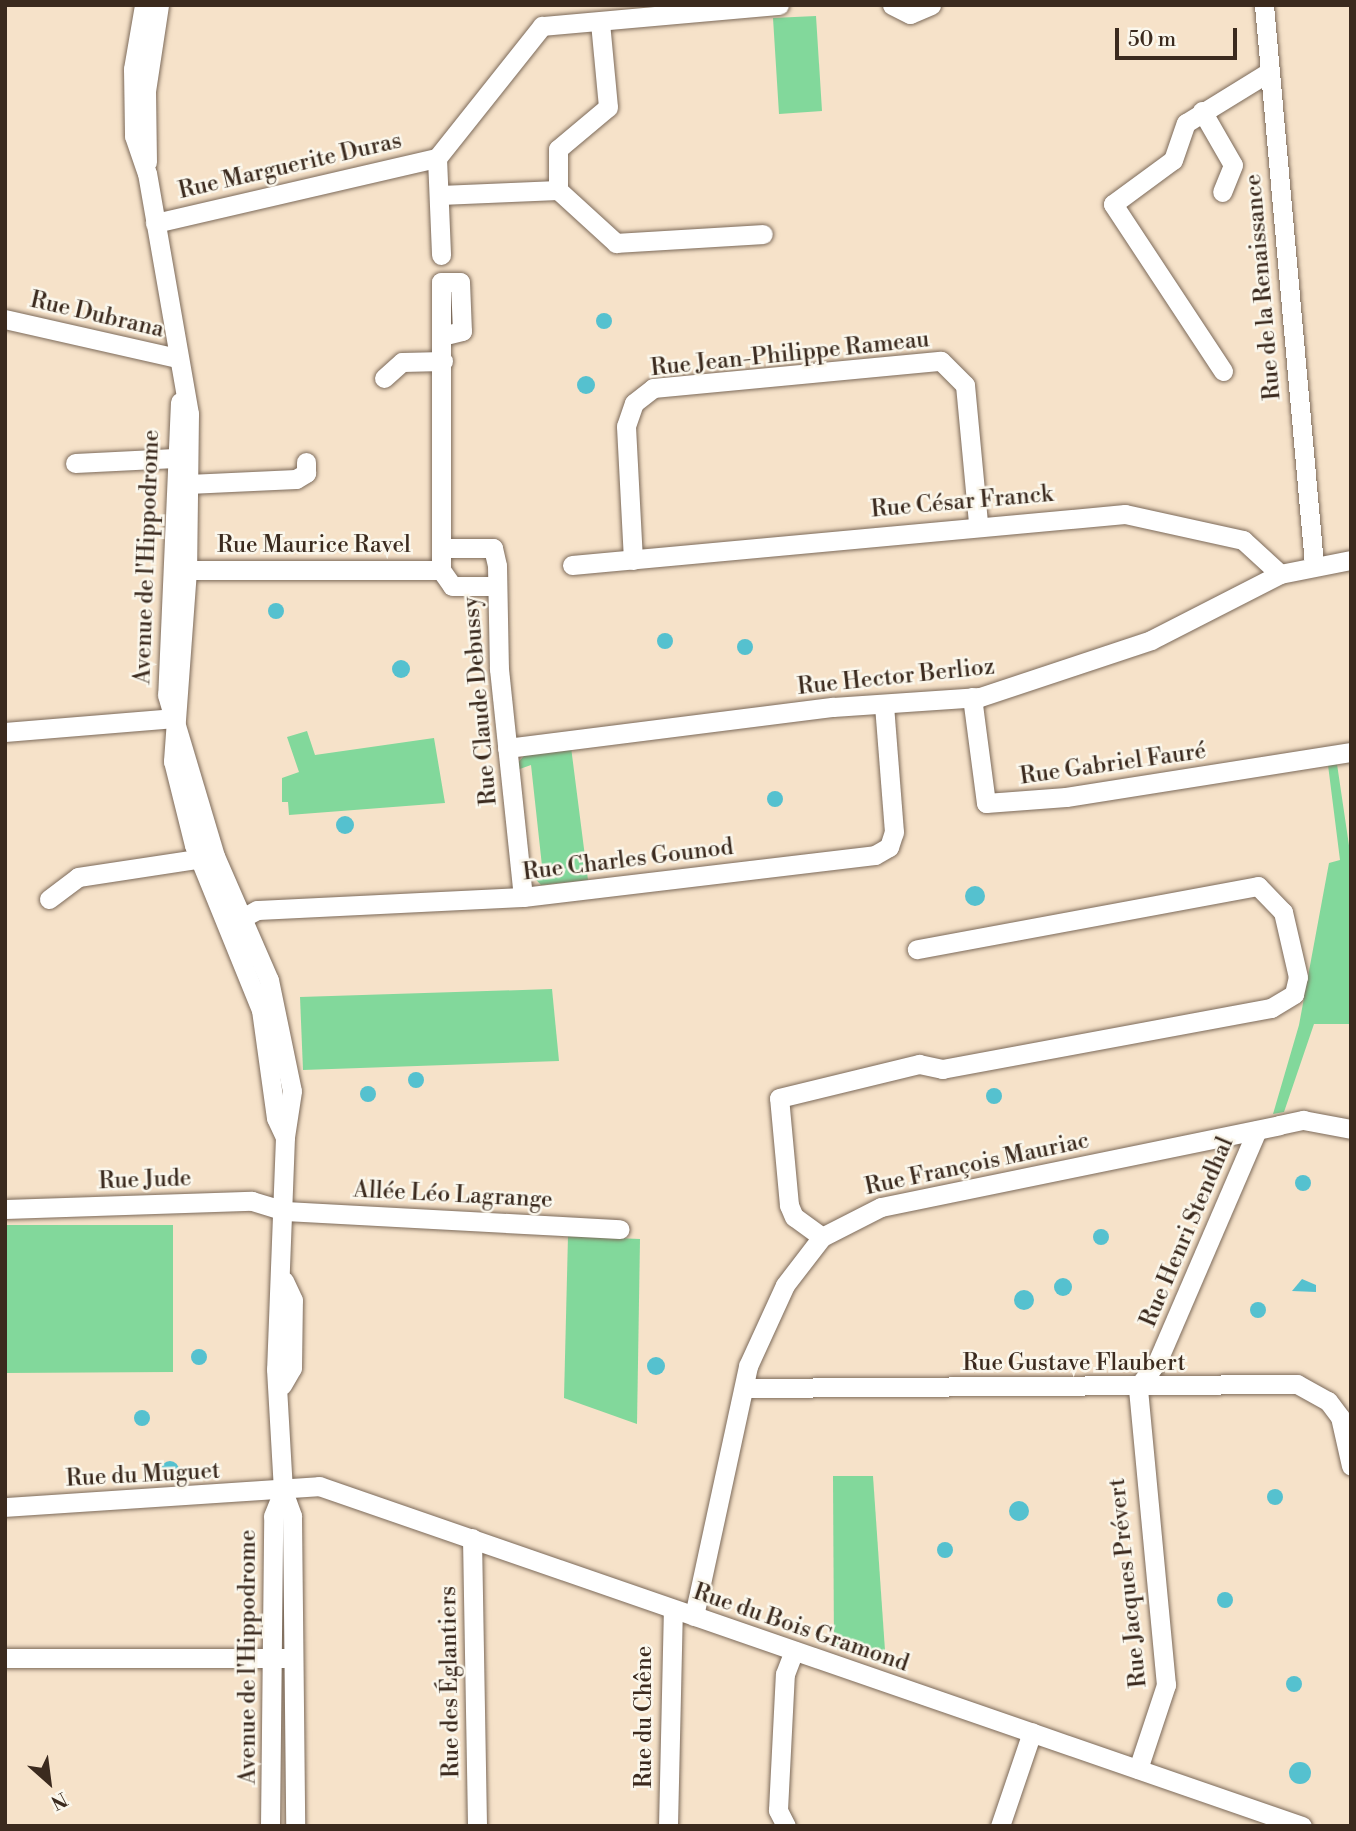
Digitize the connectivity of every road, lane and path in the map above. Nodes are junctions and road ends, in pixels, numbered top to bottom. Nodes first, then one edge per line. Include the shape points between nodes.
1 (144, 5) edge
2 (159, 5) edge
3 (779, 5) edge
4 (892, 5) edge
5 (931, 5) edge
6 (1264, 5) edge
7 (600, 22) junction
8 (1269, 72) junction
9 (1202, 111) junction
10 (437, 158) junction
11 (147, 173) junction
12 (558, 190) junction
13 (1222, 192) dead end
14 (440, 195) junction
15 (155, 223) junction
16 (763, 234) dead end
17 (441, 256) dead end
18 (5, 318) edge
19 (442, 336) dead end
20 (177, 358) junction
21 (443, 361) junction
22 (1223, 371) dead end
23 (384, 378) dead end
24 (183, 398) junction
25 (174, 458) junction
26 (306, 462) dead end
27 (75, 463) dead end
28 (188, 484) junction
29 (978, 523) junction
30 (446, 548) junction
31 (633, 560) junction
32 (1351, 560) edge
33 (1314, 564) junction
34 (572, 565) dead end
35 (187, 570) junction
36 (441, 570) junction
37 (1280, 574) junction
38 (495, 586) junction
39 (972, 697) junction
40 (884, 704) junction
41 (174, 718) junction
42 (5, 732) edge
43 (507, 748) junction
44 (1351, 752) edge
45 (207, 858) junction
46 (523, 897) junction
47 (49, 899) dead end
48 (236, 921) junction
49 (917, 948) dead end
50 (1351, 1129) edge
51 (1257, 1130) junction
52 (5, 1209) edge
53 (285, 1211) junction
54 (620, 1229) dead end
55 (822, 1237) junction
56 (745, 1388) junction
57 (1138, 1388) junction
58 (1351, 1466) edge
59 (283, 1491) junction
60 (5, 1507) edge
61 (471, 1538) junction
62 (673, 1610) junction
63 (694, 1616) junction
64 (794, 1651) junction
65 (5, 1658) edge
66 (282, 1658) junction
67 (1032, 1732) junction
68 (1139, 1769) junction
69 (1004, 1825) edge
70 (270, 1826) edge
71 (295, 1826) edge
72 (477, 1826) edge
73 (668, 1826) edge
74 (786, 1826) edge
75 (1302, 1826) edge

1 - 11 street, Avenue de l'Hippodrome via 130,99
2 - 11 street, Avenue de l'Hippodrome via 146,91
3 - 7 street
4 - 5 street via 910,14
6 - 8 street, Rue de la Renaissance
7 - 10 street via 542,26
7 - 12 street via 608,107 558,149
8 - 9 street
8 - 33 street, Rue de la Renaissance
9 - 13 street via 1233,165
9 - 22 street via 1186,123 1173,160 1113,204
10 - 14 street
10 - 15 street, Rue Marguerite Duras
11 - 15 street, Avenue de l'Hippodrome
12 - 14 street
12 - 16 street via 616,243
14 - 17 street
15 - 20 street, Avenue de l'Hippodrome
18 - 20 street, Rue Dubrana
19 - 21 street, Rue Maurice Ravel
20 - 24 street, Avenue de l'Hippodrome
21 - 23 street via 402,362
21 - 30 street, Rue Maurice Ravel
24 - 25 street, Avenue de l'Hippodrome
24 - 28 street, Avenue de l'Hippodrome via 189,414
25 - 27 street
25 - 41 street, Avenue de l'Hippodrome via 167,695
26 - 28 street via 306,473 296,479
28 - 35 street, Avenue de l'Hippodrome
29 - 31 street, Rue César Franck
29 - 31 street, Rue Jean-Philippe Rameau via 965,385 941,361 653,388 634,403 626,426
29 - 37 street, Rue César Franck via 1125,514 1166,519 1243,540
30 - 36 street, Rue Maurice Ravel
30 - 38 street, Rue Claude Debussy via 493,548
31 - 34 street, Rue César Franck
32 - 33 street, Rue Hector Berlioz
33 - 37 street, Rue Hector Berlioz
35 - 36 street, Rue Maurice Ravel
35 - 41 street, Avenue de l'Hippodrome via 181,692
36 - 38 street, Rue Maurice Ravel via 452,586
37 - 39 street, Rue Hector Berlioz via 1152,640
38 - 43 street, Rue Claude Debussy
39 - 40 street, Rue Hector Berlioz
39 - 44 street, Rue Gabriel Fauré via 986,803 1066,797
40 - 43 street, Rue Hector Berlioz
40 - 46 street, Rue Charles Gounod via 894,832 883,852
41 - 42 street
41 - 45 street, Avenue de l'Hippodrome
43 - 46 street, Rue Claude Debussy
45 - 47 street via 78,877
45 - 48 street, Avenue de l'Hippodrome
46 - 48 street, Rue Charles Gounod via 257,910
48 - 53 street, Avenue de l'Hippodrome via 261,1010 276,1118 285,1137
49 - 55 street via 1258,886 1283,912 1298,977 1294,995 1271,1008 942,1069 919,1064 779,1098 789,1205 794,1217
50 - 51 street, Rue François Mauriac via 1303,1120
51 - 55 street, Rue François Mauriac via 881,1207
51 - 57 street, Rue Henri Stendhal via 1158,1360
52 - 53 street, Rue Jude via 252,1201
53 - 54 street, Allée Léo Lagrange
53 - 59 street, Avenue de l'Hippodrome via 284,1281 293,1314 292,1368 282,1385
55 - 56 street, Rue François Mauriac via 773,1308 755,1344
56 - 57 street, Rue Gustave Flaubert
56 - 63 street, Rue François Mauriac
57 - 58 street, Rue Gustave Flaubert via 1297,1384 1328,1401 1340,1417
57 - 68 street, Rue Jacques Prévert via 1167,1685
59 - 60 street, Rue du Muguet
59 - 61 street, Rue du Bois Gramond via 319,1486
59 - 66 street, Avenue de l'Hippodrome via 292,1516
61 - 62 street, Rue du Bois Gramond
61 - 72 street, Rue des Églantiers
62 - 63 street, Rue du Bois Gramond
62 - 73 street, Rue du Chêne
63 - 64 street, Rue du Bois Gramond
64 - 67 street, Rue du Bois Gramond
64 - 74 street via 785,1674 778,1810
65 - 66 street
66 - 70 street, Avenue de l'Hippodrome
66 - 71 street, Avenue de l'Hippodrome
67 - 68 street, Rue du Bois Gramond
67 - 69 street
68 - 75 street, Rue du Bois Gramond

